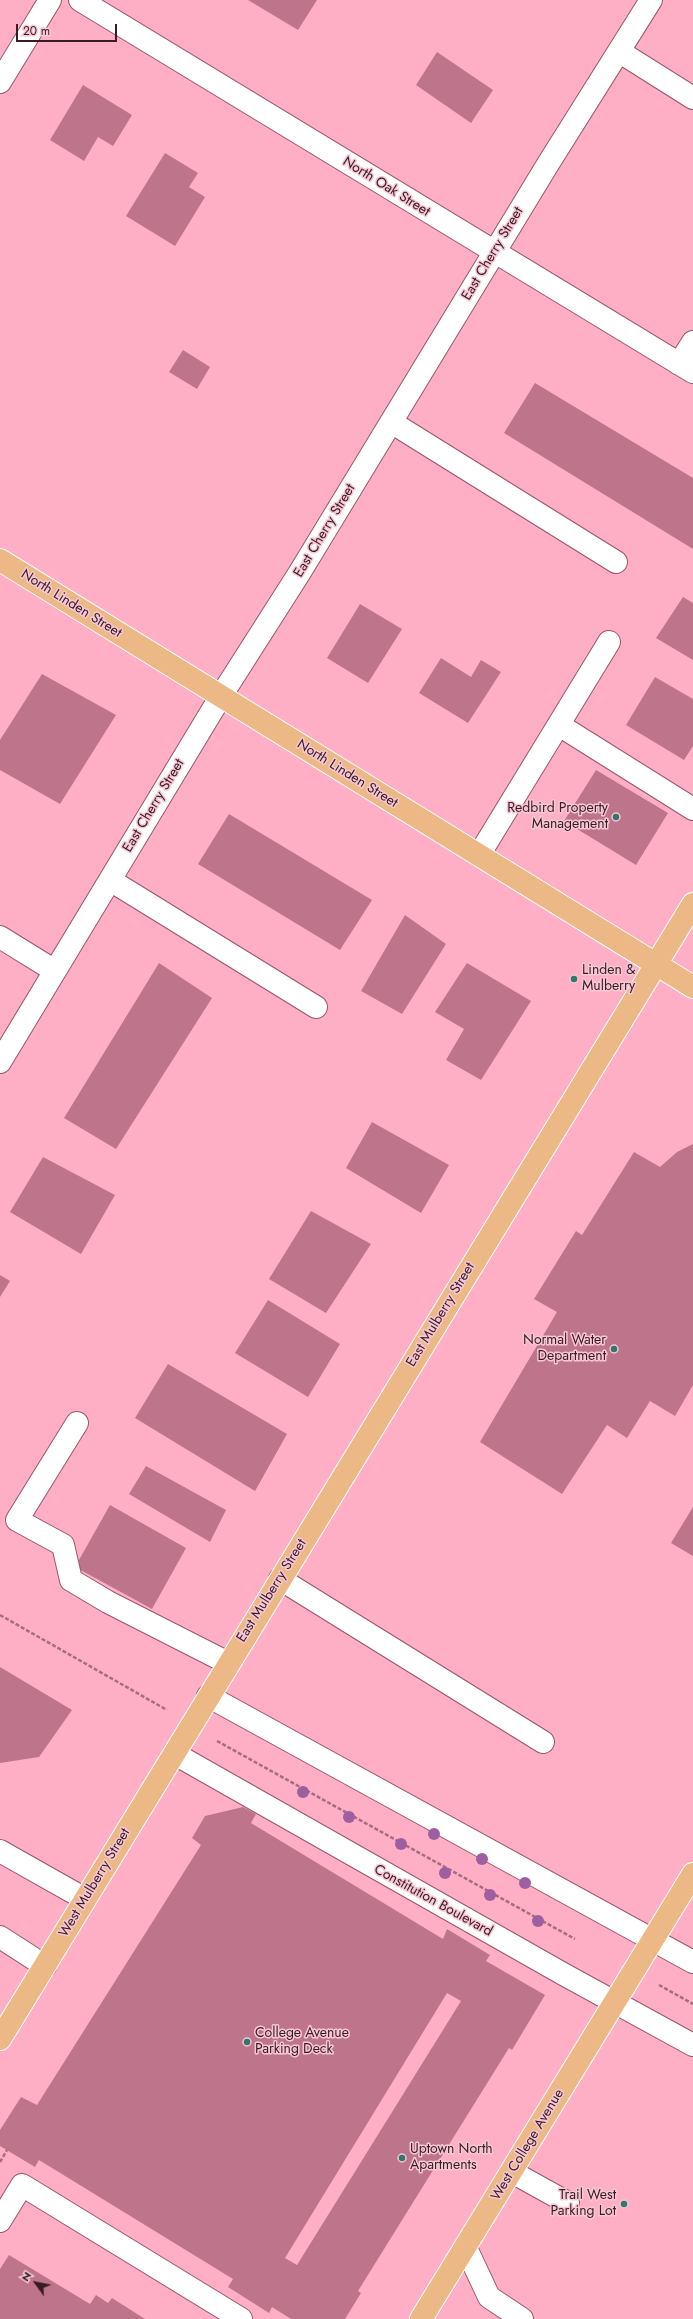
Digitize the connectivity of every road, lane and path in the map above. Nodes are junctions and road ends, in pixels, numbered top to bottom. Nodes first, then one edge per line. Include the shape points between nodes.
1 (50, 0) edge
2 (80, 0) edge
3 (651, 0) edge
4 (620, 52) junction
5 (0, 82) edge
6 (693, 98) edge
7 (494, 253) junction
8 (693, 342) edge
9 (686, 368) edge
10 (391, 422) junction
11 (0, 560) edge
12 (616, 562) dead end
13 (609, 642) dead end
14 (221, 696) junction
15 (559, 725) junction
16 (693, 809) edge
17 (479, 855) junction
18 (110, 880) junction
19 (693, 904) edge
20 (0, 937) edge
21 (656, 964) junction
22 (55, 971) junction
23 (693, 987) edge
24 (316, 1008) dead end
25 (0, 1062) edge
26 (77, 1423) dead end
27 (9, 1516) edge
28 (280, 1579) junction
29 (0, 1615) edge
30 (228, 1663) junction
31 (208, 1696) junction
32 (190, 1726) junction
33 (543, 1742) dead end
34 (175, 1754) junction
35 (0, 1851) edge
36 (693, 1874) edge
37 (85, 1899) junction
38 (0, 1937) edge
39 (575, 1939) dead end
40 (652, 1940) junction
41 (693, 1962) edge
42 (45, 1966) junction
43 (659, 1985) dead end
44 (615, 2003) junction
45 (693, 2004) edge
46 (0, 2039) edge
47 (693, 2044) edge
48 (7, 2150) dead end
49 (0, 2162) edge
50 (512, 2172) junction
51 (568, 2203) dead end
52 (0, 2221) edge
53 (466, 2248) junction
54 (241, 2319) edge
55 (421, 2319) edge
56 (522, 2319) edge

1 - 5 street
2 - 7 street, North Oak Street
3 - 4 street, East Cherry Street
4 - 6 street
4 - 7 street, East Cherry Street
7 - 9 street, North Oak Street via 585,305
7 - 10 street, East Cherry Street
8 - 9 street
10 - 12 street
10 - 14 street, East Cherry Street
11 - 14 main road, North Linden Street
13 - 15 street
14 - 17 main road, North Linden Street
14 - 18 street, East Cherry Street
15 - 16 street
15 - 17 street
17 - 21 main road, North Linden Street
18 - 22 street, East Cherry Street
18 - 24 street
19 - 21 main road, East Mulberry Street
20 - 22 street
21 - 23 main road, North Linden Street
21 - 28 main road, East Mulberry Street
22 - 25 street, East Cherry Street
26 - 27 street
27 - 30 street via 63,1546 71,1580 108,1602
28 - 30 main road, East Mulberry Street
28 - 33 street
29 - 32 path via 150,1699
30 - 31 main road, East Mulberry Street
31 - 32 main road, East Mulberry Street
31 - 40 street
32 - 34 main road, West Mulberry Street
32 - 39 path
34 - 37 main road, West Mulberry Street
34 - 44 street, Constitution Boulevard
35 - 37 street
36 - 40 main road, West College Avenue
37 - 42 main road, West Mulberry Street
38 - 42 street
40 - 41 street
40 - 44 main road, West College Avenue
42 - 46 main road, West Mulberry Street
43 - 45 path
44 - 47 street, Constitution Boulevard
44 - 50 main road, West College Avenue
48 - 49 path
50 - 51 street
50 - 53 main road, West College Avenue
52 - 54 street via 22,2185
53 - 55 main road, West College Avenue
53 - 56 street via 489,2297

